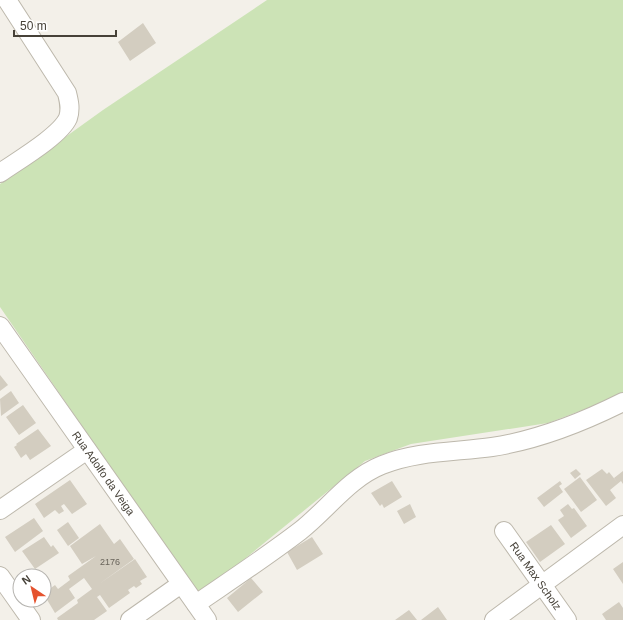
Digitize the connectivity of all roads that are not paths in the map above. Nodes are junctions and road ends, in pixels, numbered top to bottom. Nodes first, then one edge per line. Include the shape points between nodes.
1 (7, 0) edge
2 (0, 173) edge
3 (0, 326) edge
4 (623, 402) edge
5 (87, 450) junction
6 (0, 510) edge
7 (623, 525) edge
8 (504, 531) dead end
9 (0, 576) edge
10 (181, 584) junction
11 (542, 585) junction
12 (196, 604) junction
13 (31, 620) edge
14 (130, 620) edge
15 (207, 620) edge
16 (494, 620) edge
17 (567, 620) edge

1 - 2 street via 67,93 70,106 68,117 55,134
3 - 5 street, Rua Adolfo da Veiga
4 - 12 street via 563,429 524,440 494,447 404,458 371,470 300,531
5 - 6 street
5 - 10 street, Rua Adolfo da Veiga
7 - 11 street
8 - 11 street, Rua Max Scholz
9 - 13 street
10 - 12 street, Rua Adolfo da Veiga
10 - 14 street
11 - 16 street
11 - 17 street, Rua Max Scholz
12 - 15 street, Rua Adolfo da Veiga

